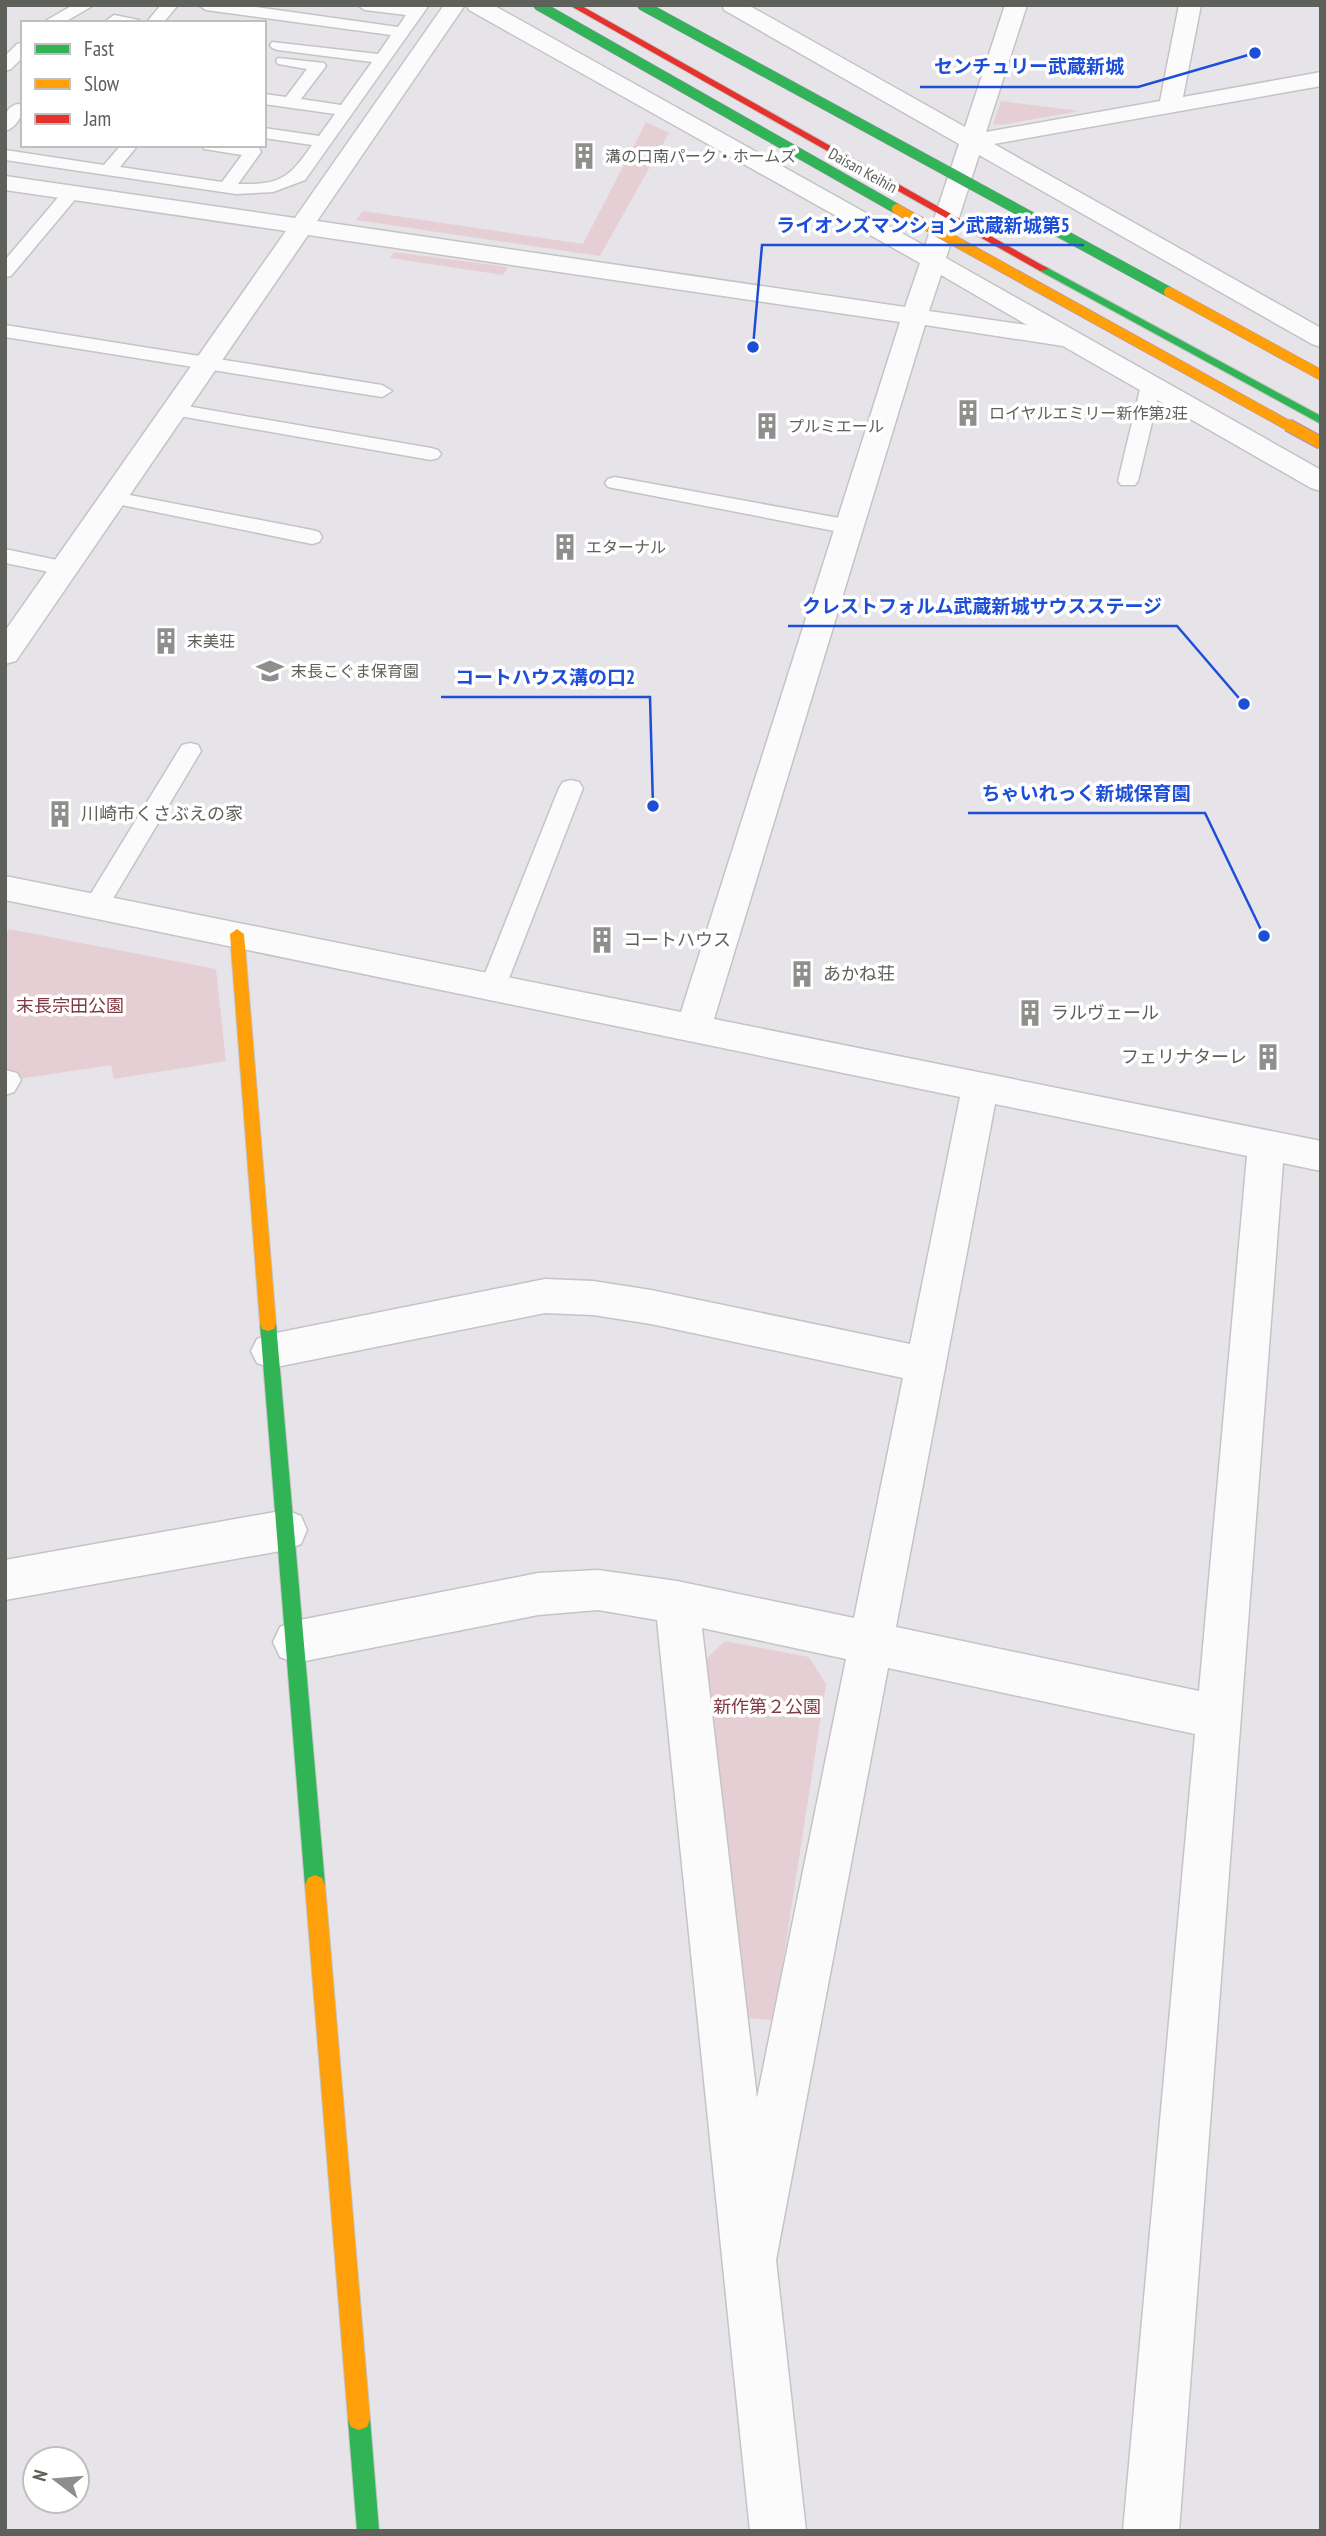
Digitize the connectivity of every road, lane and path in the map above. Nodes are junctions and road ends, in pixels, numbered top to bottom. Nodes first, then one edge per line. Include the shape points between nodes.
1 (86, 5) edge
2 (96, 5) edge
3 (170, 5) edge
4 (206, 5) edge
5 (365, 5) edge
6 (455, 5) edge
7 (477, 5) edge
8 (538, 5) edge
9 (573, 5) edge
10 (642, 5) edge
11 (732, 5) edge
12 (1016, 5) edge
13 (1189, 5) edge
14 (419, 9) edge
15 (625, 12) dead end
16 (236, 16) edge
17 (282, 16) junction
18 (54, 21) edge
19 (68, 21) edge
20 (155, 21) edge
21 (402, 32) junction
22 (271, 41) edge
23 (21, 49) edge
24 (266, 58) edge
25 (383, 59) junction
26 (5, 66) edge
27 (21, 68) edge
28 (1321, 79) edge
29 (5, 85) edge
30 (266, 99) edge
31 (290, 103) junction
32 (1170, 106) junction
33 (15, 109) edge
34 (346, 111) junction
35 (837, 130) dead end
36 (10, 131) edge
37 (266, 133) edge
38 (972, 141) junction
39 (324, 142) junction
40 (83, 147) edge
41 (128, 147) edge
42 (222, 147) edge
43 (5, 155) edge
44 (70, 164) junction
45 (108, 170) junction
46 (299, 176) junction
47 (333, 181) junction
48 (5, 183) edge
49 (226, 188) junction
50 (72, 192) junction
51 (953, 201) junction
52 (302, 225) junction
53 (934, 261) junction
54 (5, 272) edge
55 (915, 316) junction
56 (5, 331) edge
57 (1071, 339) junction
58 (1321, 340) edge
59 (208, 364) junction
60 (1321, 375) edge
61 (1151, 384) junction
62 (382, 391) dead end
63 (174, 410) junction
64 (1321, 421) edge
65 (1321, 443) edge
66 (430, 454) dead end
67 (703, 475) dead end
68 (1128, 481) dead end
69 (1321, 482) edge
70 (615, 483) dead end
71 (693, 497) junction
72 (114, 499) junction
73 (850, 527) junction
74 (312, 537) dead end
75 (5, 556) edge
76 (64, 568) junction
77 (5, 654) edge
78 (190, 751) dead end
79 (571, 788) dead end
80 (5, 888) edge
81 (96, 906) junction
82 (237, 934) junction
83 (493, 986) junction
84 (694, 1027) junction
85 (980, 1086) junction
86 (1266, 1144) junction
87 (1321, 1156) edge
88 (271, 1351) junction
89 (926, 1366) junction
90 (286, 1530) junction
91 (5, 1580) edge
92 (677, 1602) junction
93 (295, 1642) junction
94 (871, 1643) junction
95 (1219, 1717) junction
96 (750, 2260) junction
97 (368, 2531) edge
98 (778, 2531) edge
99 (1151, 2531) edge

1 - 18 lane
2 - 19 lane
3 - 20 lane
4 - 16 lane
5 - 14 lane
6 - 47 street
7 - 53 street
8 - 65 main road, Daisan Keihin, bridge
9 - 51 main road
10 - 60 main road, bridge
11 - 38 street
12 - 38 street
13 - 32 street
14 - 21 lane
15 - 35 main road
16 - 17 lane
17 - 21 lane
17 - 22 lane
21 - 25 lane
22 - 25 lane via 317,43
23 - 26 lane
24 - 31 lane via 318,66
25 - 34 lane
27 - 29 lane
28 - 32 street
30 - 31 lane
31 - 34 lane
32 - 38 street
33 - 36 lane
34 - 39 lane
37 - 39 lane
38 - 51 street
38 - 58 street
39 - 46 lane
40 - 44 lane
41 - 45 lane
42 - 49 lane via 253,152
43 - 44 lane
44 - 45 lane
45 - 49 lane
46 - 47 lane
46 - 49 lane via 270,189
47 - 52 street
48 - 50 street
50 - 52 street
50 - 54 lane
51 - 53 street
51 - 64 main road
52 - 55 street
52 - 59 street
53 - 55 street
53 - 57 street
55 - 57 street
55 - 73 street
56 - 59 lane
57 - 61 street
59 - 62 lane
59 - 63 street
61 - 68 lane
61 - 69 street
63 - 66 lane
63 - 72 street
67 - 71 lane
70 - 71 lane
71 - 73 lane
72 - 74 lane
72 - 76 street
73 - 84 street
75 - 76 lane
76 - 77 street
78 - 81 lane
79 - 83 lane
80 - 81 street
81 - 82 street
82 - 83 street
82 - 88 main road
83 - 84 street
84 - 85 street
85 - 86 street
85 - 89 street
86 - 87 street
86 - 95 street
88 - 89 street via 545,1296 651,1307
88 - 90 main road
89 - 94 street
90 - 91 street
90 - 93 main road
92 - 93 street via 598,1590 538,1594
92 - 94 street
92 - 96 street
93 - 97 main road
94 - 95 street
94 - 96 street
95 - 99 street
96 - 98 street

